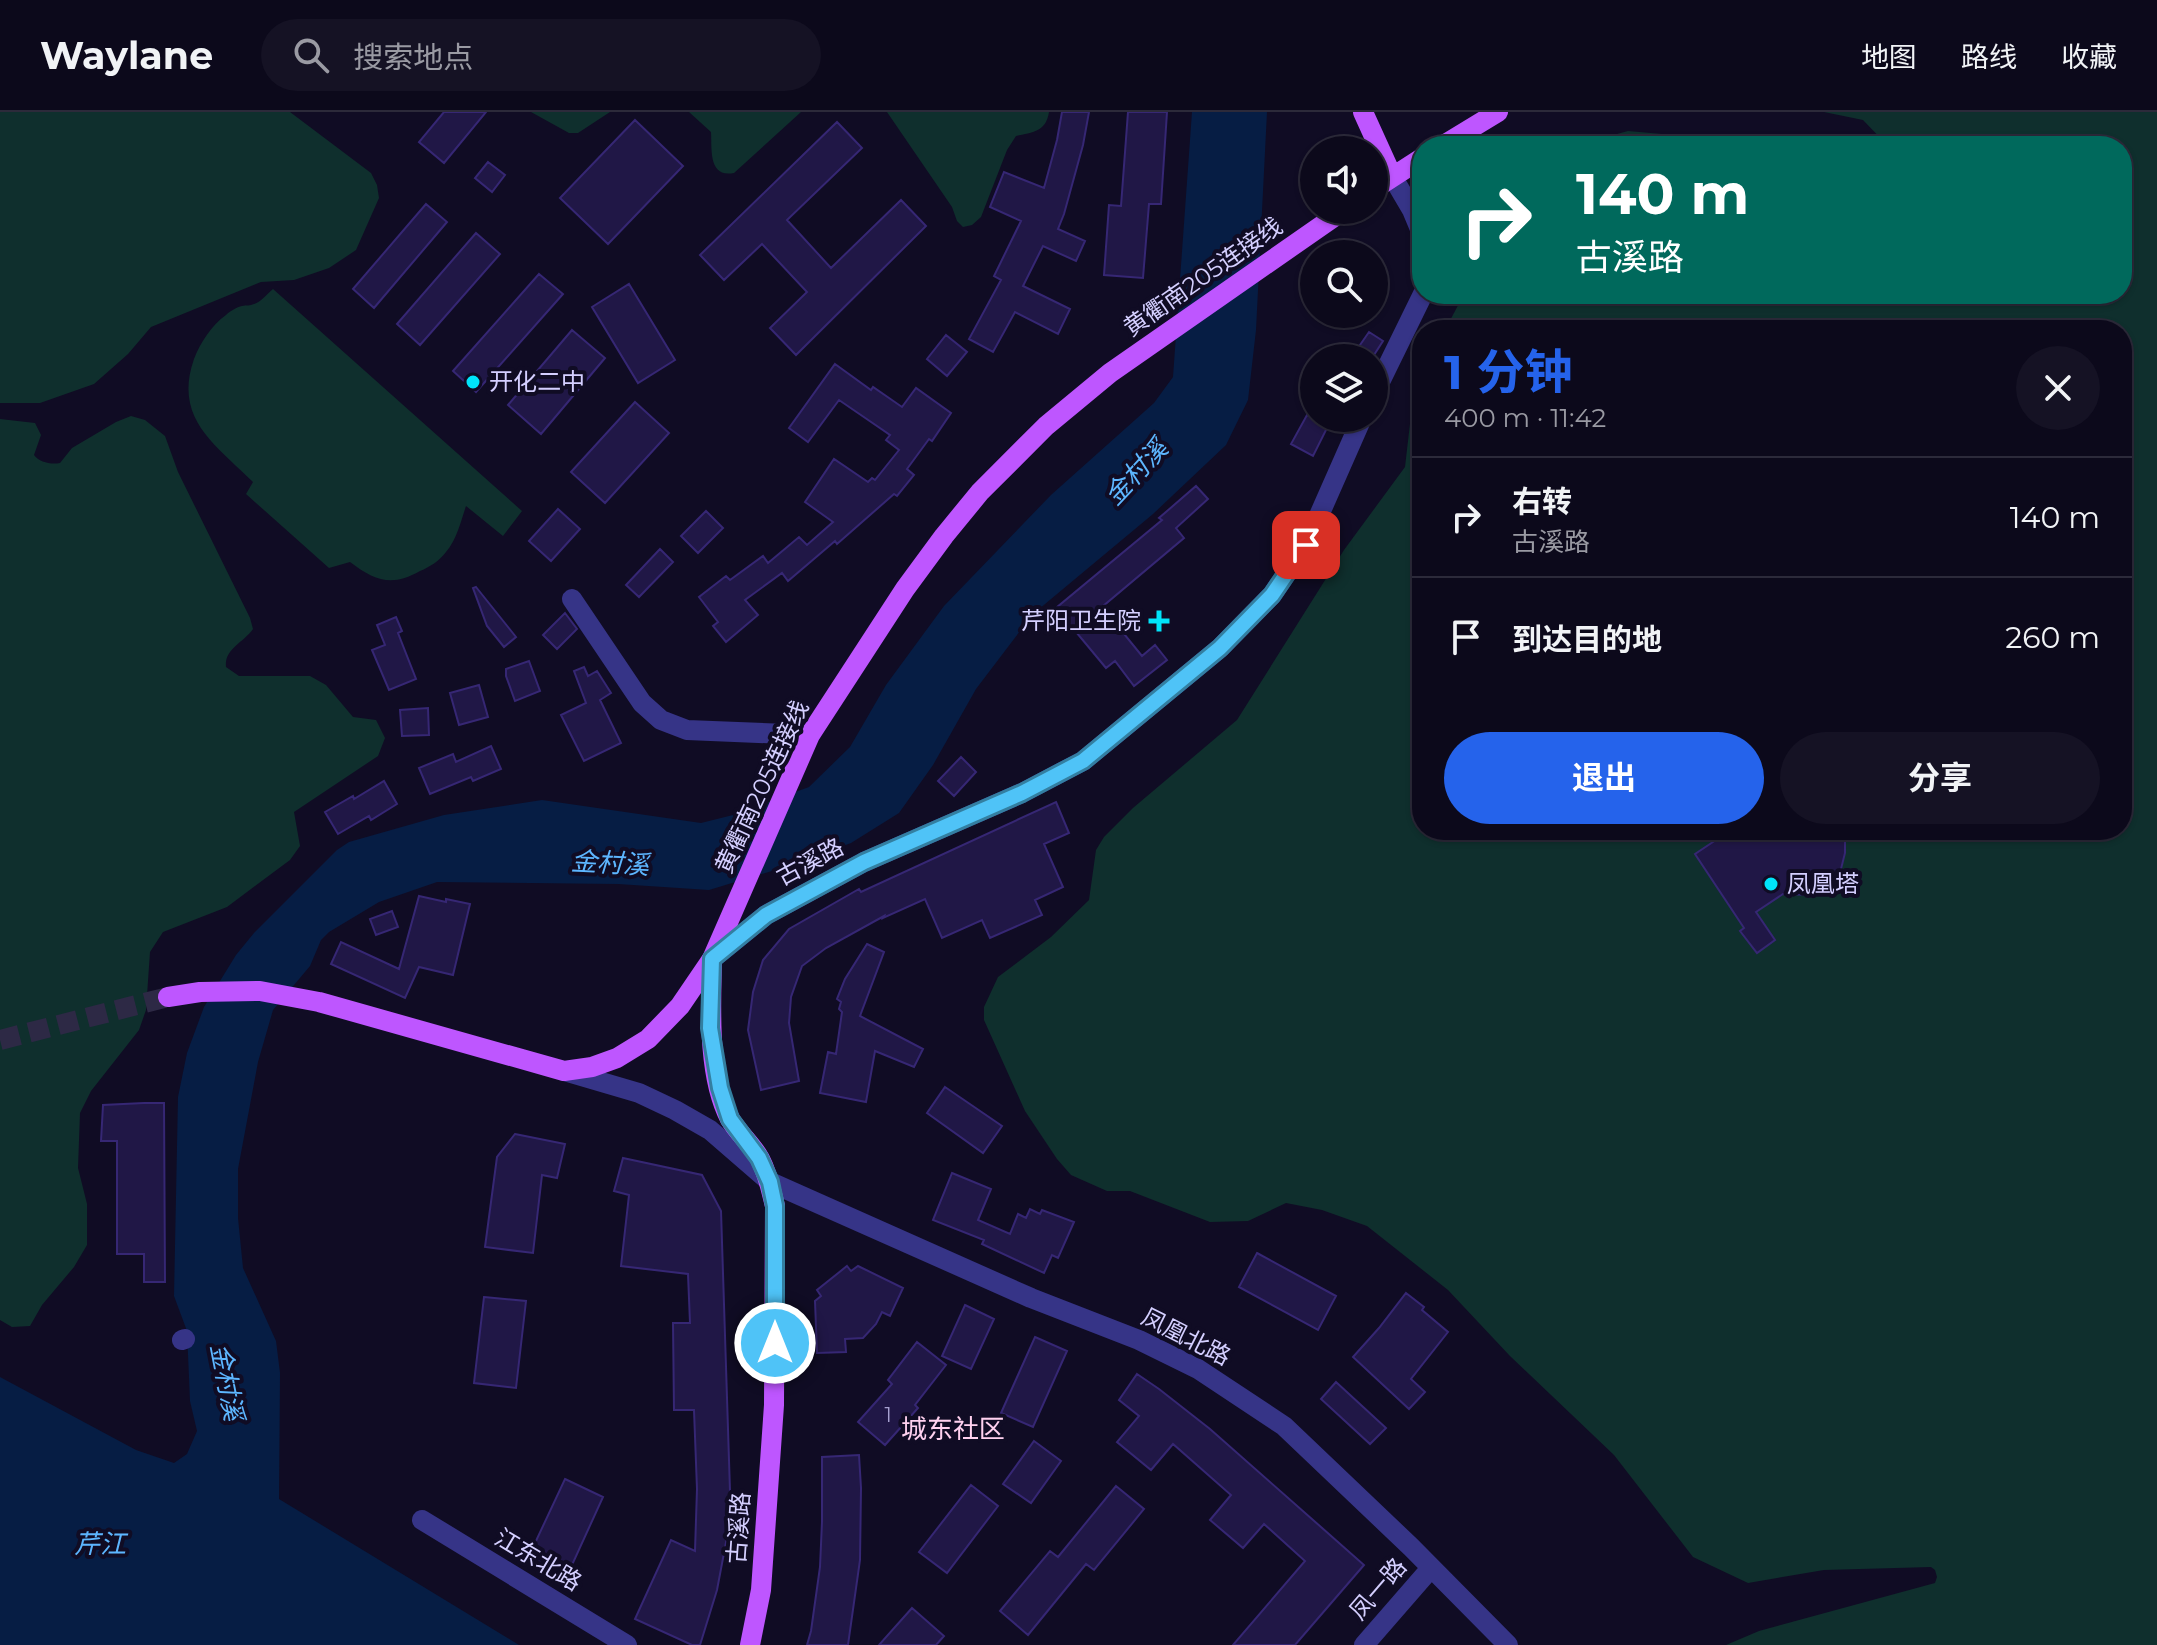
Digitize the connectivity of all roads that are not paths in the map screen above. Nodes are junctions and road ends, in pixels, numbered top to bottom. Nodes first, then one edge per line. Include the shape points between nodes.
1 (1363, 112) edge
2 (1498, 112) edge
3 (1458, 136) edge
4 (1412, 164) edge
5 (1392, 176) junction
6 (1388, 179) edge
7 (1412, 210) edge
8 (1324, 224) edge
9 (1418, 304) edge
10 (1388, 365) edge
11 (1356, 432) edge
12 (572, 599) dead end
13 (810, 735) junction
14 (712, 959) junction
15 (168, 997) tunnel mouth
16 (564, 1071) junction
17 (770, 1182) junction
18 (422, 1520) dead end
19 (1431, 1568) junction
20 (627, 1645) edge
21 (750, 1645) edge
22 (1364, 1645) edge
23 (1508, 1645) edge

1 - 5 main road
2 - 3 main road
4 - 5 main road
5 - 6 main road
5 - 7 street
8 - 13 main road, 黄衢南205连接线 via 1110,373 1046,426 944,536
9 - 10 street
11 - 14 street, 古溪路 via 1306,545 1272,595 1220,648 1083,761 864,862 766,915
12 - 13 street via 642,703 661,720 687,730
13 - 14 main road, 黄衢南205连接线
14 - 16 main road, 黄衢南205连接线 via 680,1006 648,1039 617,1058
14 - 17 main road, 古溪路 via 710,1028 720,1088 730,1119
15 - 16 main road, 黄衢南205连接线 via 260,991 319,1002
16 - 17 street, 凤凰北路 via 639,1093 675,1110 710,1130
17 - 19 street, 凤凰北路 via 1198,1369 1284,1426
17 - 21 main road, 古溪路 via 775,1206 774,1405 761,1590
18 - 20 street, 江东北路
19 - 22 street, 凤一路
19 - 23 street, 凤凰北路

